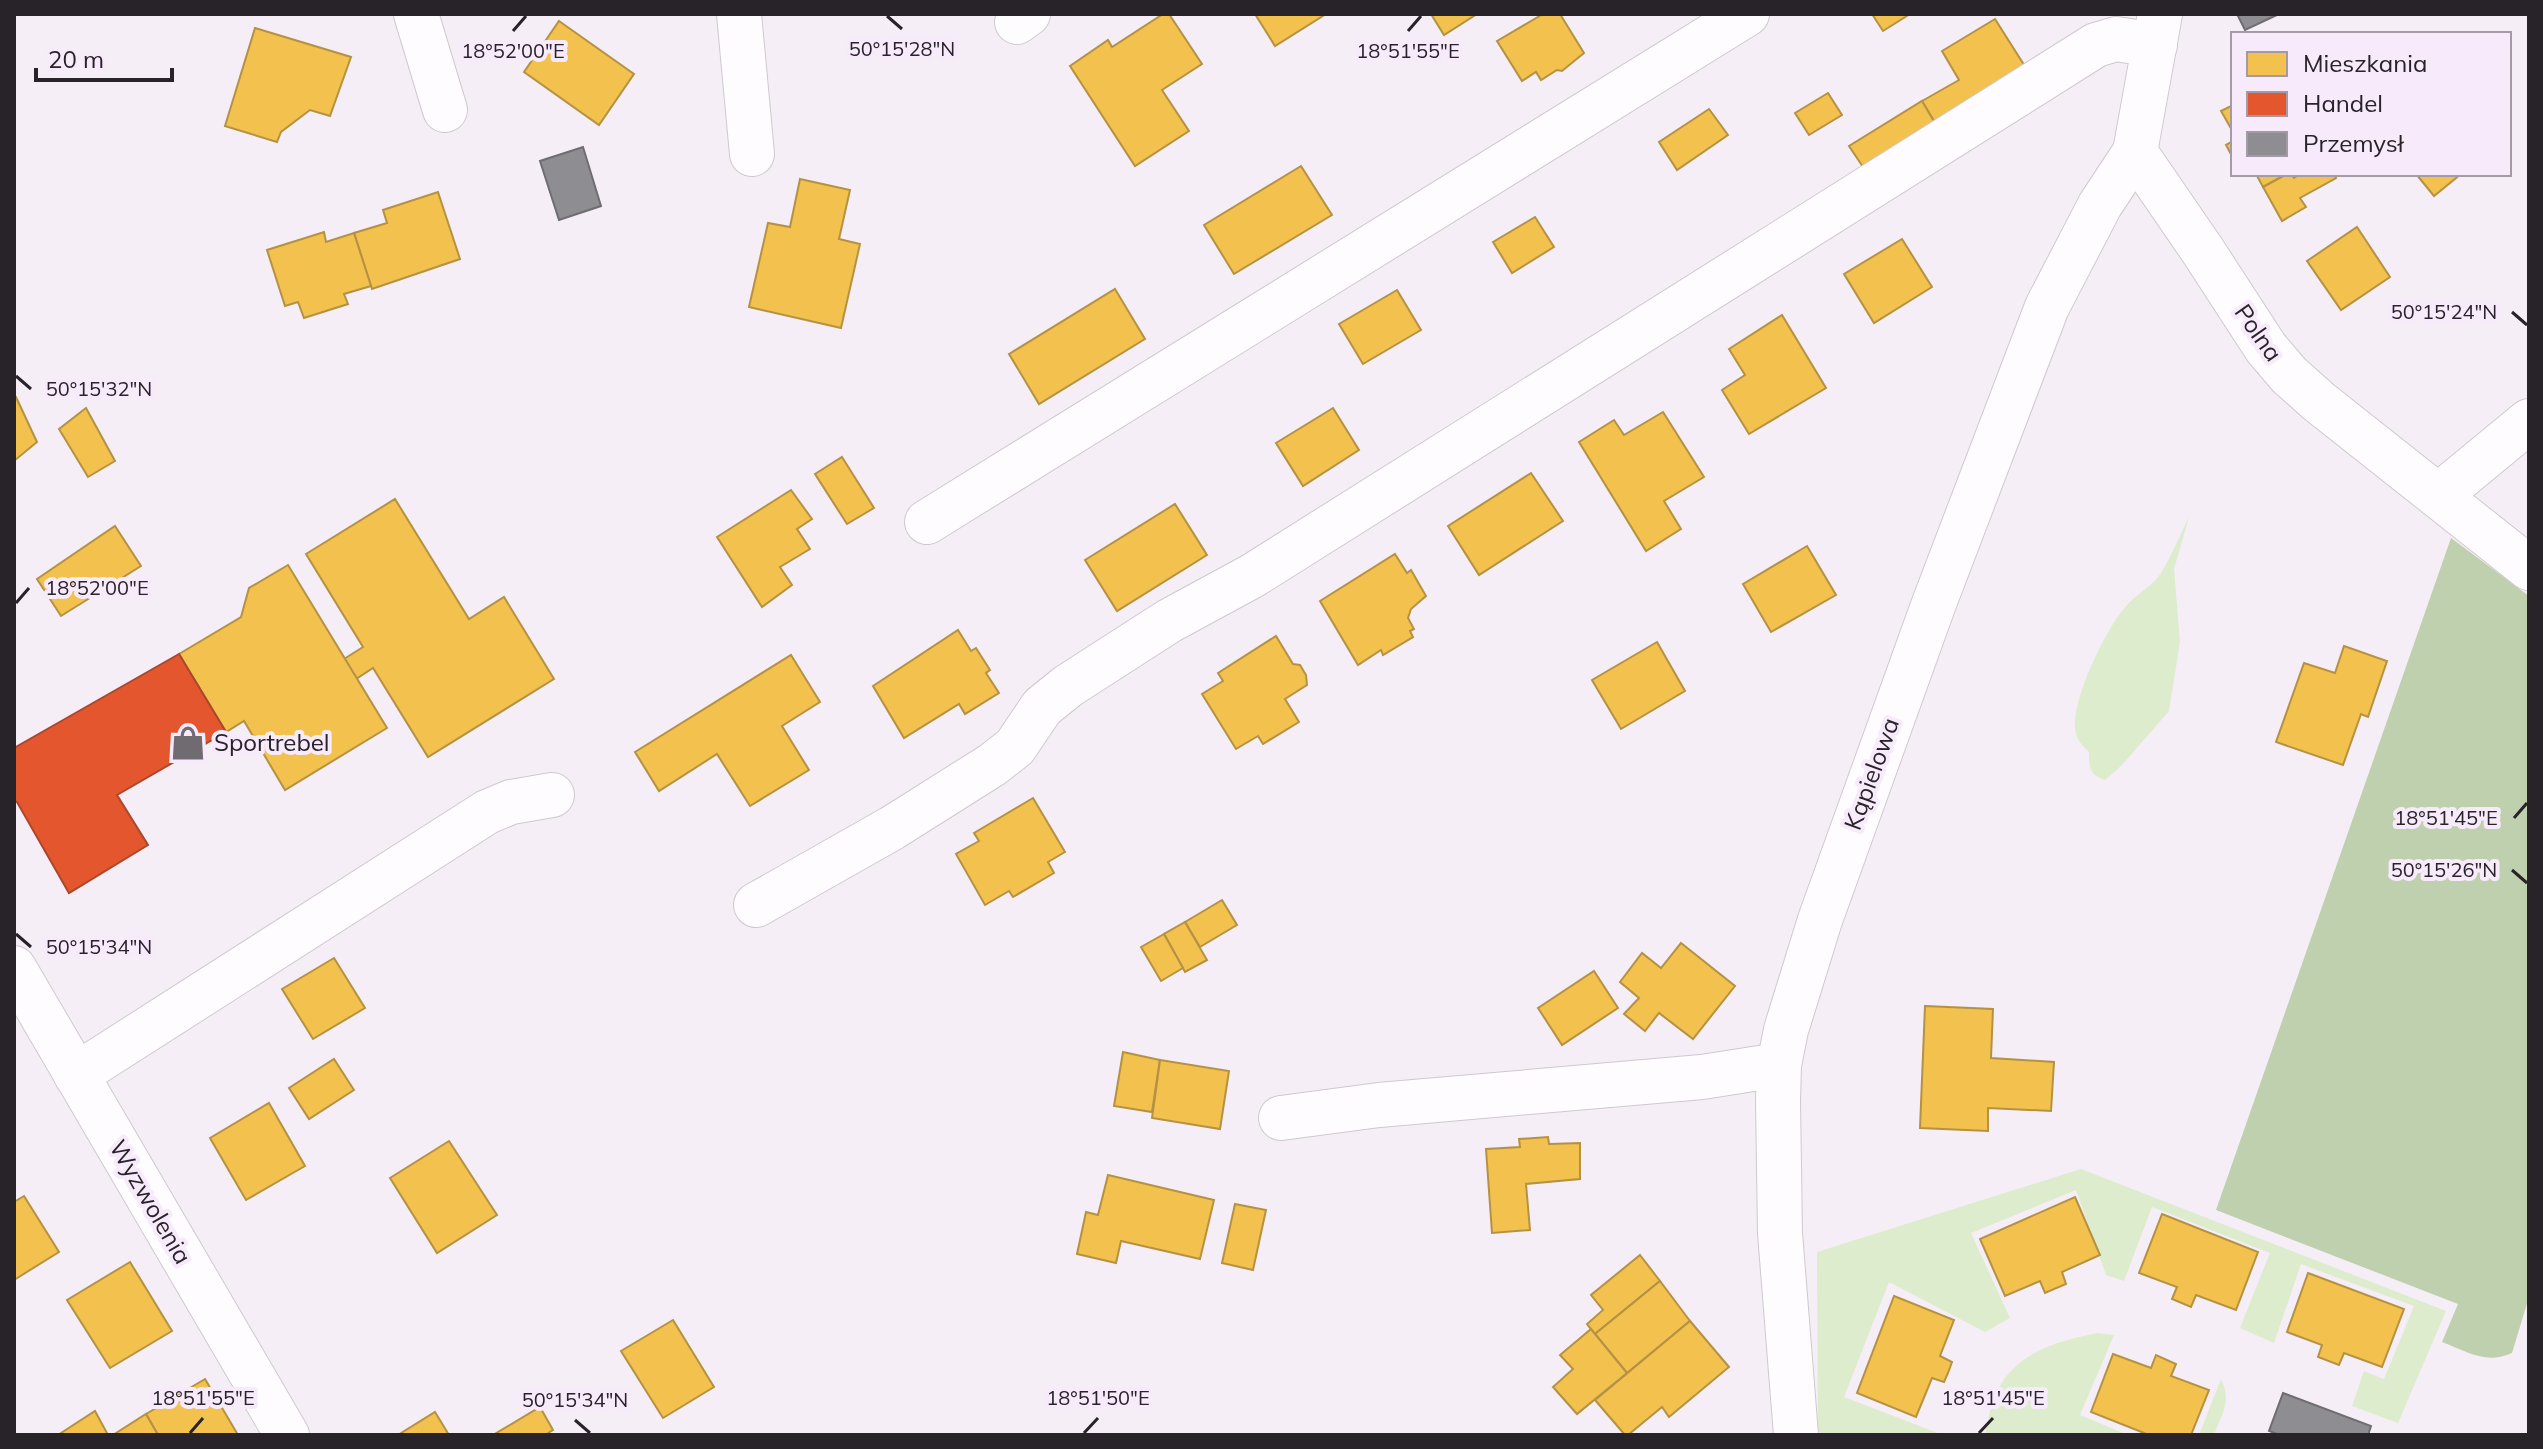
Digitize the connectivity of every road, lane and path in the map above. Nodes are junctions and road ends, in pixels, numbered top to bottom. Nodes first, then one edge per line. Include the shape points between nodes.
1 (416, 14) edge
2 (739, 14) edge
3 (1747, 14) edge
4 (2158, 30) edge
5 (445, 110) dead end
6 (2135, 152) junction
7 (752, 154) dead end
8 (2529, 421) edge
9 (2438, 496) junction
10 (927, 522) dead end
11 (2529, 568) edge
12 (552, 795) dead end
13 (756, 905) dead end
14 (14, 968) edge
15 (1779, 1065) junction
16 (76, 1075) junction
17 (1281, 1118) dead end
18 (287, 1435) edge
19 (1796, 1435) edge

1 - 5 street
2 - 7 street
3 - 10 street
4 - 6 street
4 - 13 street via 2096,45 1252,576 1169,621 1042,707 1015,747 992,765
6 - 9 street, Polna via 2289,375
6 - 15 street, Kąpielowa via 2100,205 2047,307 1952,552 1820,920
8 - 9 street
9 - 11 street, Polna
12 - 16 street via 487,812
14 - 16 street, Wyzwolenia
15 - 17 street
15 - 19 street, Kąpielowa via 1780,1233
16 - 18 street, Wyzwolenia

